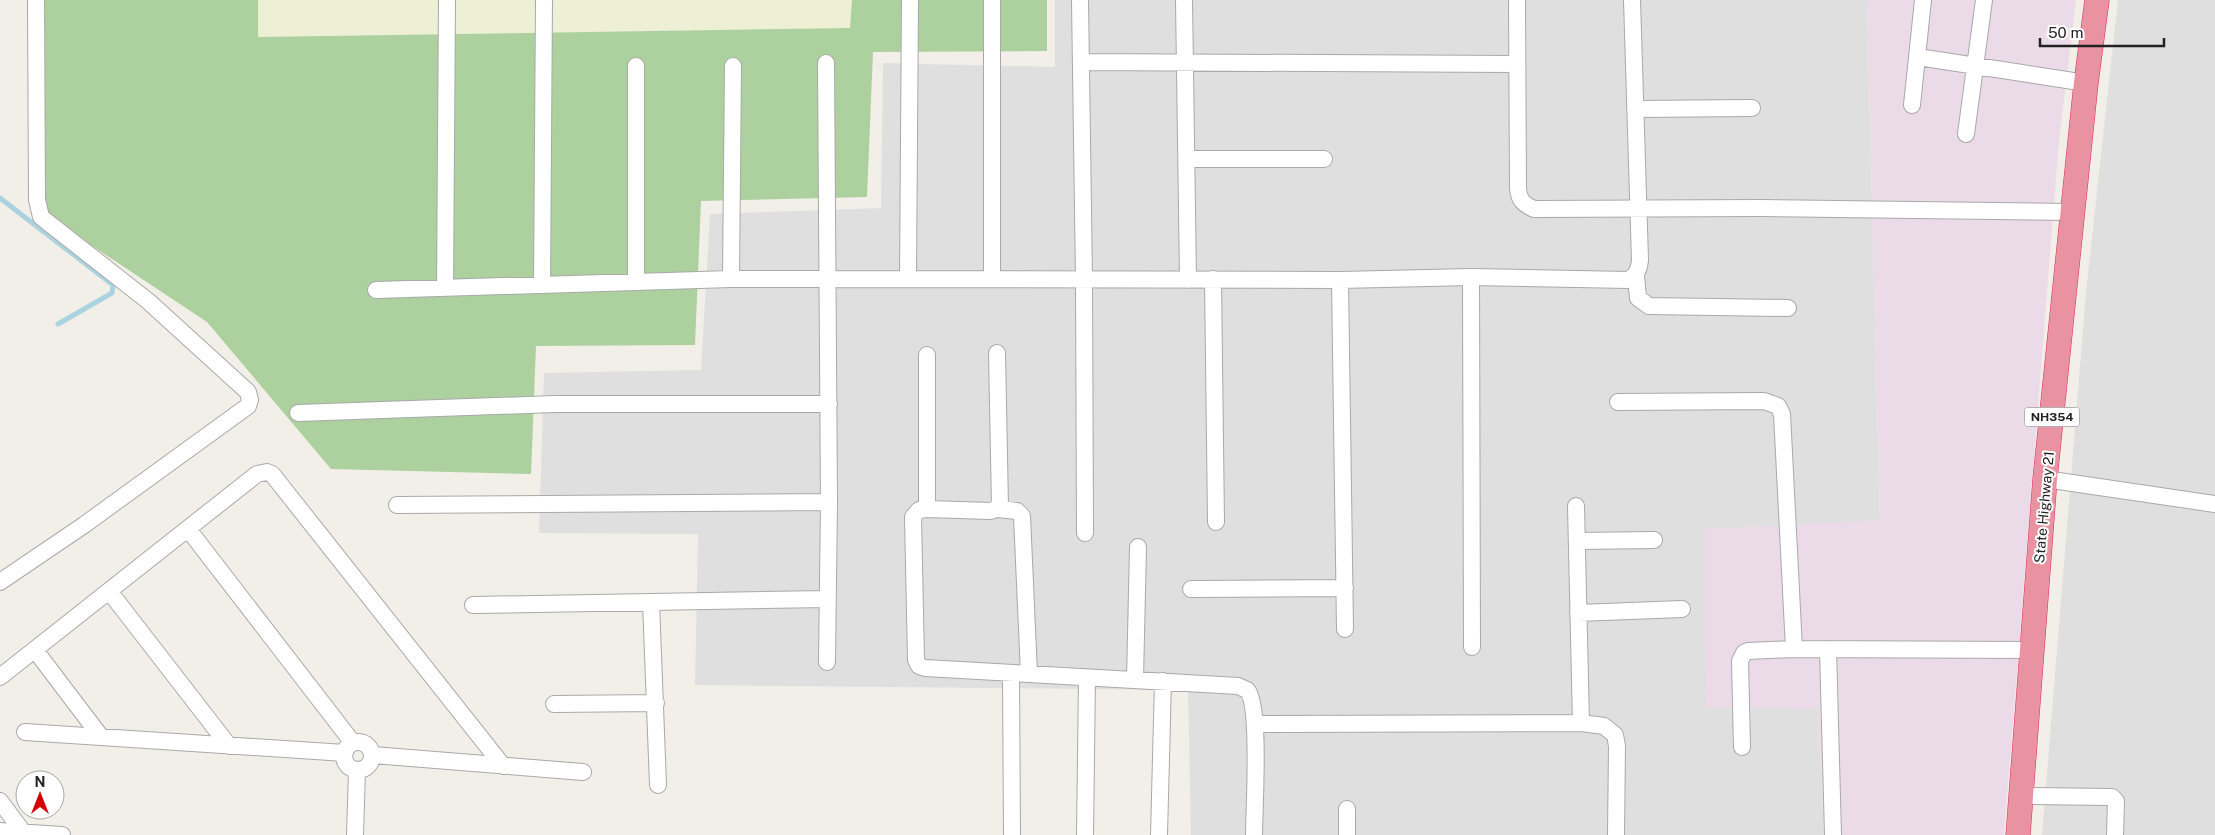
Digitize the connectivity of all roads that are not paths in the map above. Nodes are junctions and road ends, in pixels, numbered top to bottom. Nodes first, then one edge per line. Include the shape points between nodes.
1 (36, 0) edge
2 (447, 0) edge
3 (544, 0) edge
4 (910, 0) edge
5 (992, 0) edge
6 (1080, 0) edge
7 (1184, 0) edge
8 (1517, 0) edge
9 (1632, 0) edge
10 (1923, 0) edge
11 (1984, 0) edge
12 (2097, 0) edge
13 (1918, 57) junction
14 (1184, 61) junction
15 (1081, 62) junction
16 (826, 63) dead end
17 (1517, 64) junction
18 (636, 66) dead end
19 (733, 66) dead end
20 (1975, 66) junction
21 (2086, 83) junction
22 (1912, 105) dead end
23 (1752, 108) dead end
24 (1635, 109) junction
25 (1966, 134) dead end
26 (1187, 159) junction
27 (1324, 159) dead end
28 (1639, 209) junction
29 (2074, 212) junction
30 (1636, 276) junction
31 (828, 278) junction
32 (908, 278) junction
33 (1084, 278) junction
34 (1471, 278) junction
35 (731, 279) junction
36 (992, 279) junction
37 (1213, 279) junction
38 (1188, 280) junction
39 (1340, 280) junction
40 (636, 282) junction
41 (542, 285) junction
42 (445, 288) junction
43 (376, 290) dead end
44 (1788, 308) dead end
45 (997, 353) dead end
46 (927, 355) dead end
47 (1618, 402) dead end
48 (829, 404) junction
49 (298, 413) dead end
50 (2045, 479) junction
51 (829, 502) junction
52 (2215, 504) edge
53 (397, 505) dead end
54 (1576, 506) dead end
55 (927, 509) junction
56 (998, 509) junction
57 (1216, 522) dead end
58 (188, 529) junction
59 (1085, 533) dead end
60 (1654, 540) dead end
61 (1577, 541) junction
62 (1138, 547) dead end
63 (0, 582) edge
64 (1345, 588) junction
65 (1191, 589) dead end
66 (109, 591) junction
67 (828, 599) junction
68 (652, 602) junction
69 (473, 605) dead end
70 (1682, 609) dead end
71 (1578, 613) junction
72 (1345, 629) dead end
73 (1472, 647) dead end
74 (1794, 649) junction
75 (1828, 649) junction
76 (35, 650) junction
77 (2033, 650) junction
78 (827, 662) dead end
79 (1011, 674) junction
80 (1029, 674) junction
81 (0, 677) edge
82 (1087, 678) junction
83 (1134, 679) junction
84 (1163, 681) junction
85 (656, 703) junction
86 (554, 704) dead end
87 (1581, 723) junction
88 (1255, 724) junction
89 (25, 732) dead end
90 (101, 737) junction
91 (229, 746) junction
92 (1742, 747) dead end
93 (349, 748) junction
94 (372, 755) junction
95 (503, 766) junction
96 (357, 770) junction
97 (583, 772) dead end
98 (658, 784) dead end
99 (2021, 796) junction
100 (0, 801) edge
101 (1347, 810) dead end
102 (0, 831) edge
103 (23, 832) junction
104 (62, 835) edge
105 (355, 835) edge
106 (1012, 835) edge
107 (1085, 835) edge
108 (1158, 835) edge
109 (1254, 835) edge
110 (1347, 835) edge
111 (1616, 835) edge
112 (1833, 835) edge
113 (2018, 835) edge
114 (2115, 835) edge

1 - 63 street via 37,200 41,217 180,328 248,392 250,400 248,406 232,418
2 - 42 street
3 - 41 street
4 - 32 street
5 - 36 street
6 - 15 street
7 - 14 street
8 - 17 street
9 - 24 street
10 - 13 street
11 - 20 street
12 - 21 highway, State Highway 21 / NH354
13 - 20 street
13 - 22 street
14 - 15 street
14 - 17 street
14 - 26 street
15 - 33 street
16 - 31 street
17 - 28 street via 1518,188 1522,202 1534,209
18 - 40 street
19 - 35 street
20 - 21 street
20 - 25 street
21 - 29 highway, State Highway 21 / NH354
23 - 24 street
24 - 28 street
26 - 27 street
26 - 38 street
28 - 29 street
28 - 30 street via 1640,260
29 - 50 highway, State Highway 21 / NH354
30 - 34 street via 1622,282
30 - 44 street via 1638,298 1649,306
31 - 32 street
31 - 35 street
31 - 48 street
32 - 36 street
33 - 36 street
33 - 38 street
33 - 59 street
34 - 39 street
34 - 73 street
35 - 40 street
37 - 38 street
37 - 39 street
37 - 57 street
39 - 64 street
40 - 41 street
41 - 42 street
42 - 43 street
45 - 56 street via 1001,503
46 - 55 street
47 - 74 street via 1764,401 1778,406 1782,414
48 - 49 street via 556,404
48 - 51 street
50 - 52 street
50 - 77 highway, State Highway 21 / NH354
51 - 53 street
51 - 67 street
54 - 61 street
55 - 56 street
55 - 79 street via 915,513 912,521 916,660 919,666
56 - 80 street via 1017,511 1022,516
58 - 66 street
58 - 93 street
58 - 95 street via 256,474 272,474
60 - 61 street
61 - 71 street
62 - 83 street
64 - 65 street
64 - 72 street
66 - 76 street
66 - 91 street
67 - 68 street
67 - 78 street
68 - 69 street
68 - 85 street
70 - 71 street
71 - 87 street
74 - 75 street
74 - 92 street via 1753,649 1741,657
75 - 77 street
75 - 112 street
76 - 81 street
76 - 90 street
77 - 99 highway, State Highway 21 / NH354
79 - 80 street
79 - 106 street
80 - 82 street
82 - 83 street
82 - 107 street
83 - 84 street
84 - 88 street via 1242,687 1250,693
84 - 108 street
85 - 86 street
85 - 98 street
87 - 88 street
87 - 111 street via 1604,726 1615,735
88 - 109 street
89 - 90 street
90 - 91 street
91 - 93 street
93 - 94 street via 366,744
93 - 96 street via 344,757 348,766
94 - 95 street
94 - 96 street via 370,764
95 - 97 street
96 - 105 street
99 - 113 highway, State Highway 21 / NH354
99 - 114 street via 2112,797 2116,801
100 - 103 street
101 - 110 street
102 - 103 street
103 - 104 street

